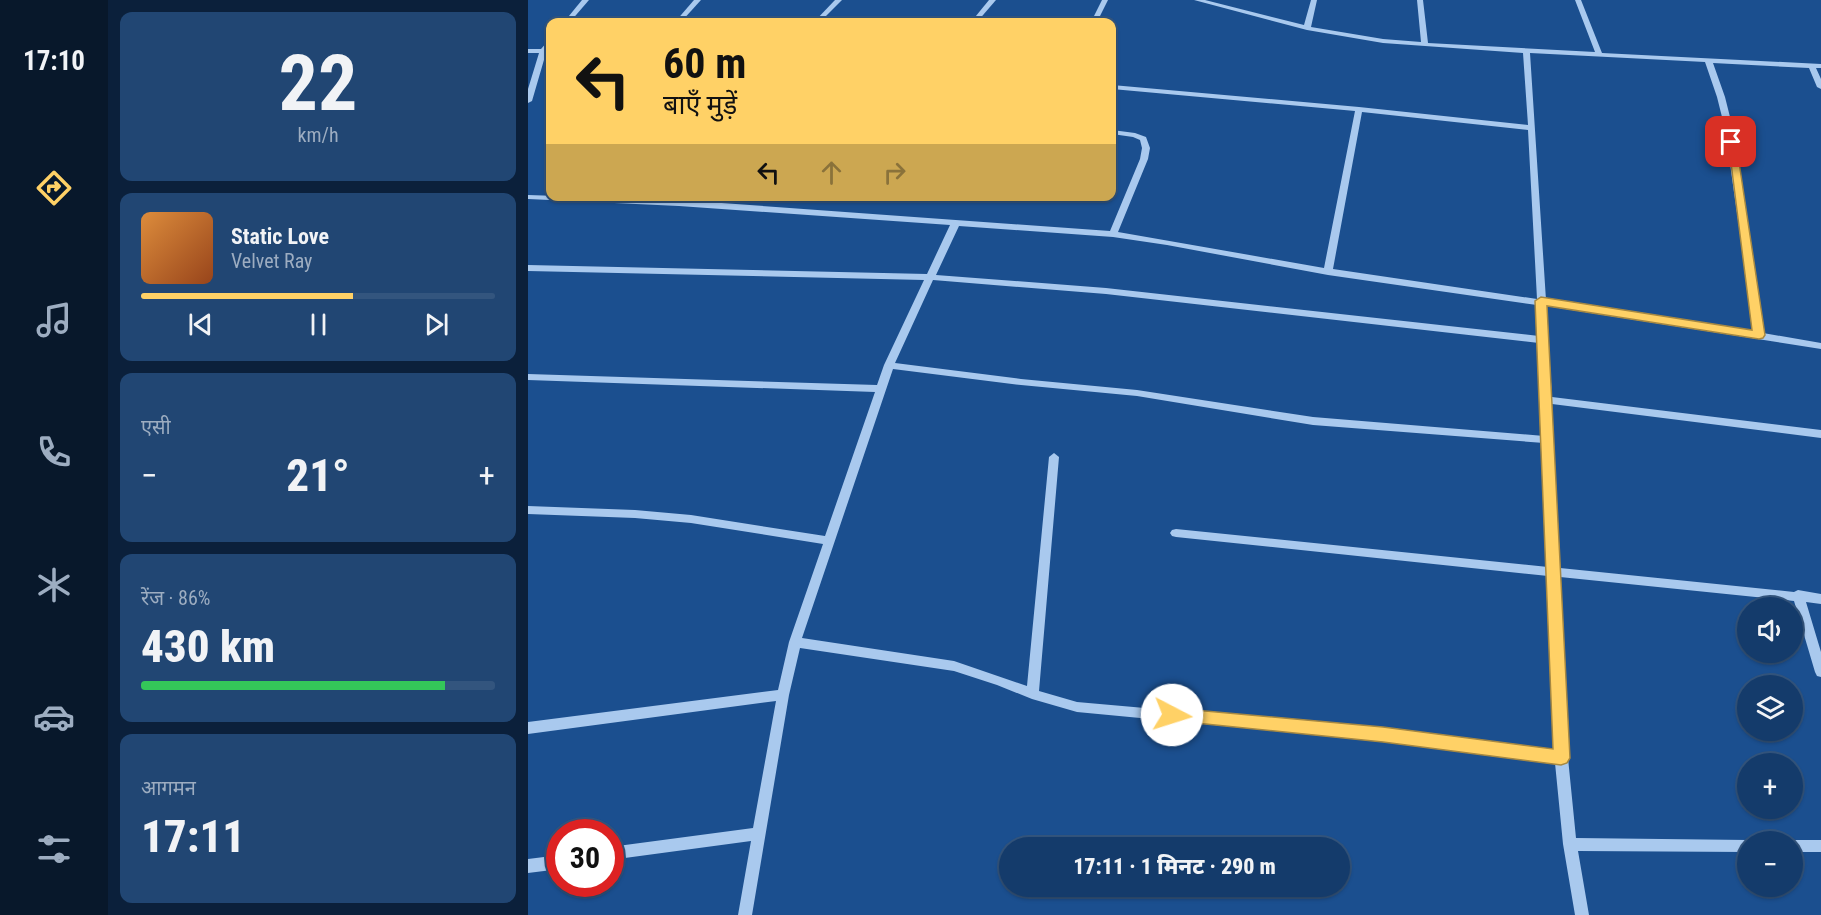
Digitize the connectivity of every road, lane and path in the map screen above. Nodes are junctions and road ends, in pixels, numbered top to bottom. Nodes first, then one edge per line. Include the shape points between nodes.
1 (586, 0) edge
2 (698, 0) edge
3 (839, 0) edge
4 (993, 0) edge
5 (1105, 0) edge
6 (1197, 0) edge
7 (1314, 0) edge
8 (1420, 0) edge
9 (1578, 0) edge
10 (570, 18) edge
11 (682, 18) edge
12 (821, 18) edge
13 (977, 18) edge
14 (1096, 18) edge
15 (1307, 28) junction
16 (1425, 45) junction
17 (528, 51) edge
18 (546, 51) edge
19 (1526, 52) junction
20 (546, 54) edge
21 (1599, 54) junction
22 (1708, 60) junction
23 (1811, 65) junction
24 (1821, 66) edge
25 (1116, 87) edge
26 (1821, 87) edge
27 (528, 101) edge
28 (1359, 109) junction
29 (1532, 128) junction
30 (1116, 133) edge
31 (528, 197) edge
32 (546, 197) edge
33 (694, 201) edge
34 (956, 222) junction
35 (1113, 234) junction
36 (528, 268) edge
37 (1328, 272) junction
38 (931, 277) junction
39 (1541, 301) junction
40 (1759, 335) junction
41 (1543, 340) junction
42 (1821, 346) edge
43 (889, 365) junction
44 (528, 377) edge
45 (881, 389) junction
46 (1547, 400) junction
47 (1821, 434) edge
48 (1549, 440) junction
49 (1054, 457) dead end
50 (528, 510) edge
51 (1176, 533) dead end
52 (829, 541) junction
53 (1554, 570) junction
54 (1798, 596) junction
55 (1821, 599) edge
56 (795, 642) junction
57 (1821, 672) edge
58 (1032, 694) junction
59 (783, 695) junction
60 (528, 728) edge
61 (1561, 758) junction
62 (759, 834) junction
63 (1570, 844) junction
64 (1737, 846) edge
65 (1803, 846) edge
66 (1821, 846) edge
67 (624, 853) edge
68 (546, 864) edge
69 (528, 866) edge
70 (745, 915) edge
71 (1582, 915) edge

1 - 10 street
2 - 11 street
3 - 12 street
4 - 13 street
5 - 14 street
6 - 15 street
7 - 15 street
8 - 16 street
9 - 21 street
15 - 16 street
16 - 19 street
17 - 18 street
19 - 21 street
19 - 29 street
20 - 27 street
21 - 22 street
22 - 23 street
22 - 40 street via 1729,129
23 - 24 street
23 - 26 street
25 - 28 street
28 - 29 street
28 - 37 street
29 - 39 street
30 - 35 street via 1143,139 1146,148
31 - 32 street
33 - 34 street
34 - 35 street
34 - 38 street
35 - 37 street
36 - 38 street
37 - 39 street
38 - 41 street via 1106,291
38 - 43 street
39 - 40 street
39 - 41 street
40 - 42 street
41 - 46 street
43 - 45 street
43 - 48 street via 1137,393 1313,421
44 - 45 street
45 - 52 street
46 - 47 street
46 - 48 street
48 - 53 street
49 - 58 street
50 - 52 street via 691,519
51 - 53 street
52 - 56 street
53 - 54 street
53 - 61 street
54 - 55 street
54 - 57 street
56 - 58 street via 954,666
56 - 59 street
58 - 61 street via 1077,706 1383,735
59 - 60 street
59 - 62 street
61 - 63 street
62 - 67 street
62 - 70 street
63 - 64 street
63 - 71 street
65 - 66 street
68 - 69 street

